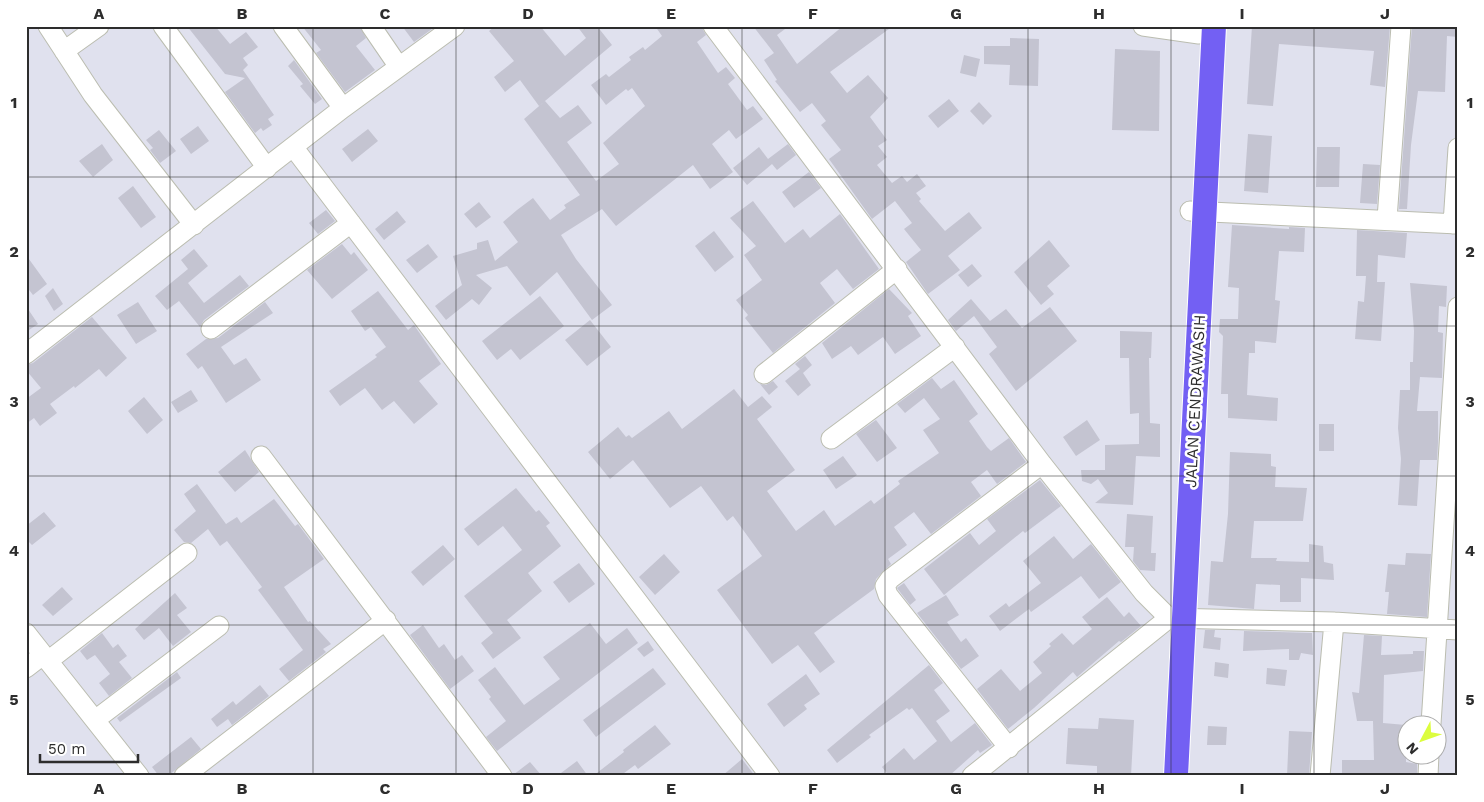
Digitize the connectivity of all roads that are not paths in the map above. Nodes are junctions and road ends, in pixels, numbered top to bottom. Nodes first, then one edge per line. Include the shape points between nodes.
1 (48, 26) edge
2 (99, 26) edge
3 (163, 26) edge
4 (283, 26) edge
5 (371, 26) edge
6 (455, 26) edge
7 (714, 26) edge
8 (1143, 26) edge
9 (1401, 26) edge
10 (1204, 29) edge
11 (433, 33) edge
12 (64, 51) junction
13 (399, 68) junction
14 (343, 108) junction
15 (294, 148) junction
16 (1458, 148) edge
17 (267, 168) junction
18 (1198, 211) junction
19 (1387, 219) junction
20 (351, 223) junction
21 (1455, 224) edge
22 (194, 225) junction
23 (897, 269) junction
24 (1458, 308) edge
25 (211, 329) dead end
26 (955, 346) junction
27 (26, 354) edge
28 (764, 374) dead end
29 (831, 439) dead end
30 (261, 456) dead end
31 (1042, 464) junction
32 (187, 553) dead end
33 (1175, 618) junction
34 (386, 620) junction
35 (1334, 622) junction
36 (218, 626) dead end
37 (1436, 629) junction
38 (1458, 630) edge
39 (26, 633) edge
40 (46, 658) junction
41 (26, 668) edge
42 (1432, 714) edge
43 (95, 720) junction
44 (1009, 748) junction
45 (139, 776) edge
46 (184, 776) edge
47 (502, 776) edge
48 (770, 776) edge
49 (972, 776) edge
50 (1165, 776) edge
51 (1176, 776) edge
52 (1320, 776) edge

1 - 12 street
2 - 12 street
3 - 17 street
4 - 14 street
5 - 13 street
6 - 11 street
7 - 23 street
8 - 10 street
9 - 19 street
10 - 18 main road, JALAN CENDRAWASIH
11 - 13 street
12 - 22 street via 93,95
13 - 14 street
14 - 15 street
15 - 17 street
15 - 20 street
16 - 21 street
17 - 22 street
18 - 19 street
18 - 33 main road, JALAN CENDRAWASIH
19 - 21 street
20 - 25 street
20 - 48 street
22 - 27 street
23 - 26 street
23 - 28 street
24 - 37 street
26 - 29 street
26 - 31 street
30 - 34 street
31 - 33 street via 1144,593
31 - 44 street via 885,586 888,595
32 - 40 street
33 - 35 street
33 - 44 street
33 - 50 main road, JALAN CENDRAWASIH
33 - 51 main road, JALAN CENDRAWASIH
34 - 46 street
34 - 47 street
35 - 37 street
35 - 52 street
36 - 43 street
37 - 38 street
37 - 42 street
39 - 40 street
40 - 41 street
40 - 43 street
43 - 45 street
44 - 49 street

